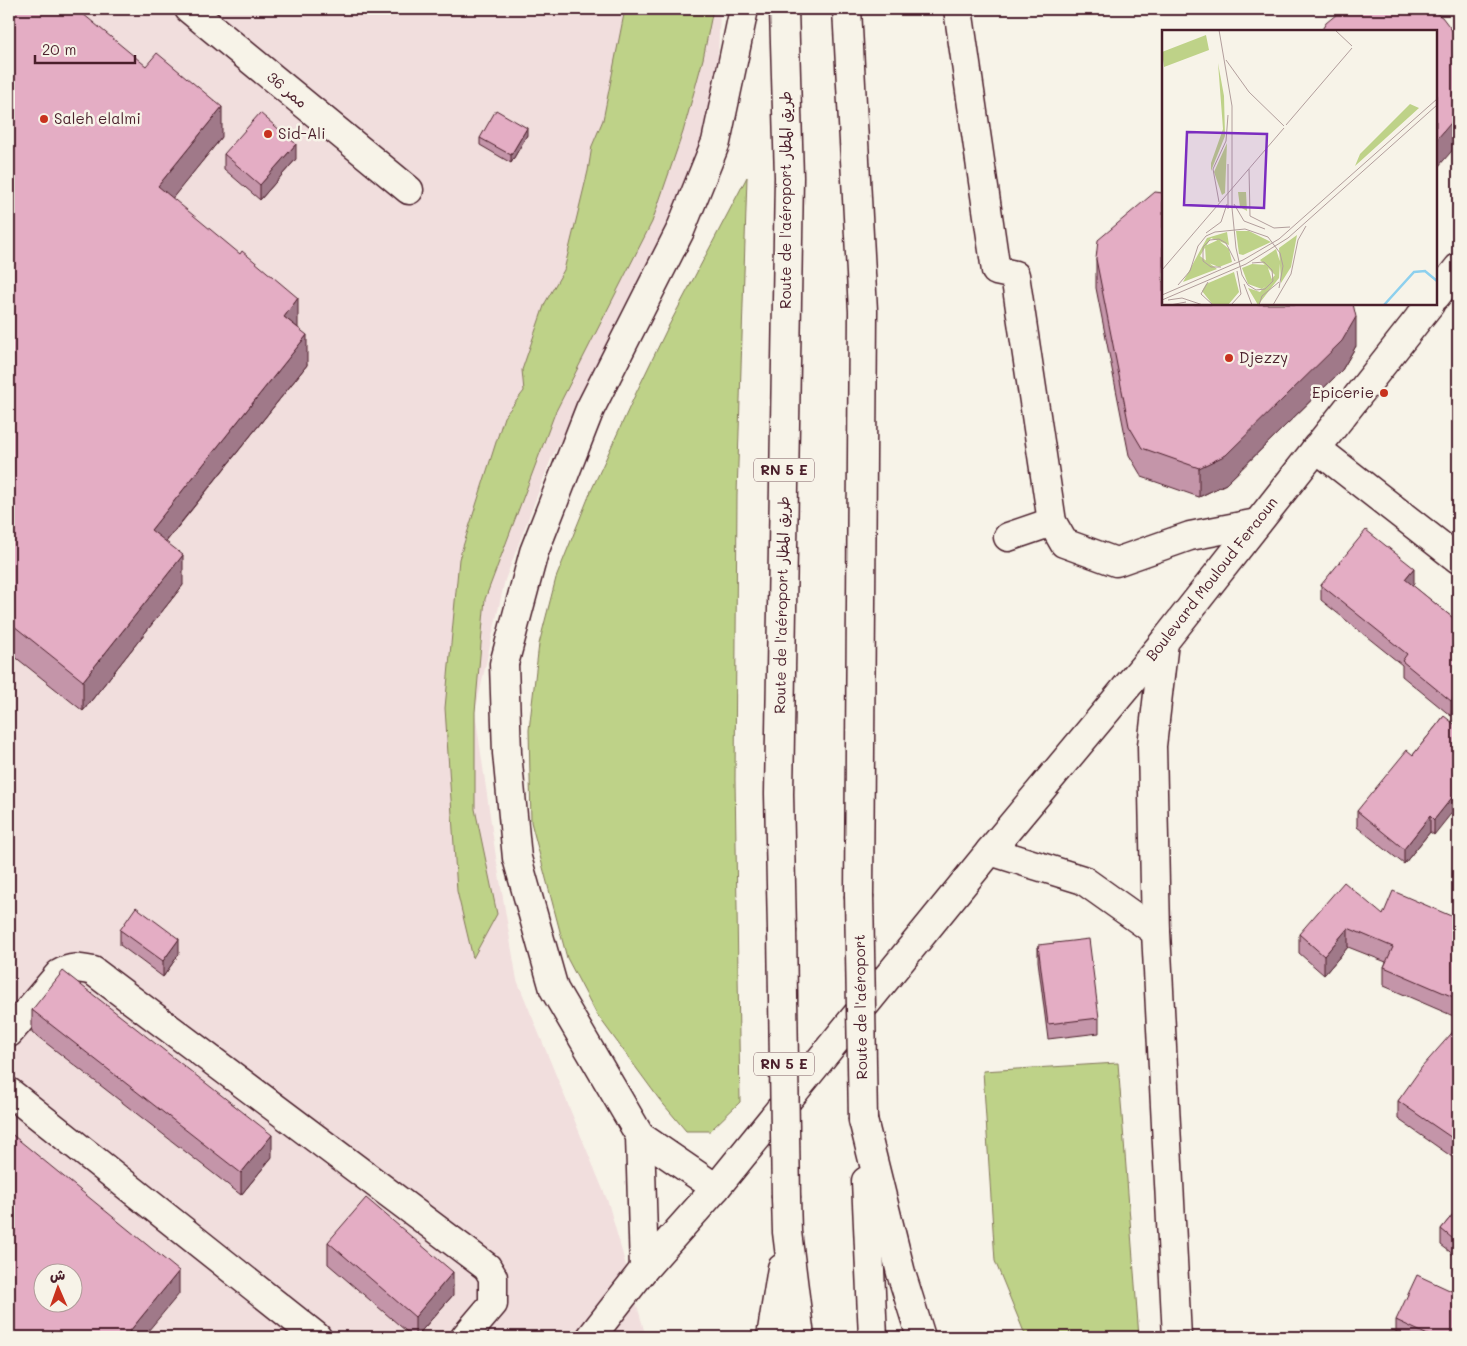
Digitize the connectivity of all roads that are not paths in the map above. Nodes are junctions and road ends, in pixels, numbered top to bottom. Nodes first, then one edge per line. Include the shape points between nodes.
1 (189, 9) edge
2 (744, 9) edge
3 (784, 9) edge
4 (847, 9) edge
5 (958, 9) edge
6 (409, 190) dead end
7 (1458, 268) edge
8 (1437, 295) edge
9 (1429, 305) edge
10 (1316, 448) junction
11 (1052, 522) junction
12 (1257, 523) junction
13 (1008, 537) dead end
14 (1458, 559) edge
15 (1164, 642) junction
16 (990, 851) junction
17 (1156, 932) junction
18 (9, 1033) edge
19 (9, 1092) edge
20 (863, 1120) junction
21 (640, 1136) junction
22 (716, 1188) junction
23 (787, 1232) junction
24 (644, 1269) junction
25 (317, 1337) edge
26 (465, 1337) edge
27 (591, 1337) edge
28 (771, 1337) edge
29 (800, 1337) edge
30 (872, 1337) edge
31 (921, 1337) edge
32 (1177, 1337) edge

1 - 6 main road, ممر 36
2 - 21 main road via 716,142 680,231 590,409 534,552 504,664 507,753 517,858 554,989
3 - 23 main road, Route de l'aéroport طريق المطار / RN 5 E, bridge via 789,177 779,794
4 - 20 main road, Route de l'aéroport, bridge via 863,311 859,895
5 - 11 main road via 996,271 1015,275
7 - 8 main road
9 - 10 main road, Boulevard Mouloud Feraoun
10 - 12 main road, Boulevard Mouloud Feraoun
10 - 14 main road
11 - 12 main road via 1064,543 1116,562 1190,536
11 - 13 main road
12 - 15 main road, Boulevard Mouloud Feraoun
15 - 16 main road, Boulevard Mouloud Feraoun
15 - 17 main road via 1152,746
16 - 17 main road via 1083,880
16 - 22 main road, Boulevard Mouloud Feraoun
17 - 32 main road
18 - 26 main road via 59,974 76,967 93,971 487,1267 493,1277 493,1304
19 - 25 main road
20 - 30 main road
20 - 31 main road via 901,1274
21 - 22 main road
21 - 24 main road
22 - 24 main road, Boulevard Mouloud Feraoun
23 - 28 main road
23 - 29 main road, RN 5 E
24 - 27 main road, Boulevard Mouloud Feraoun

